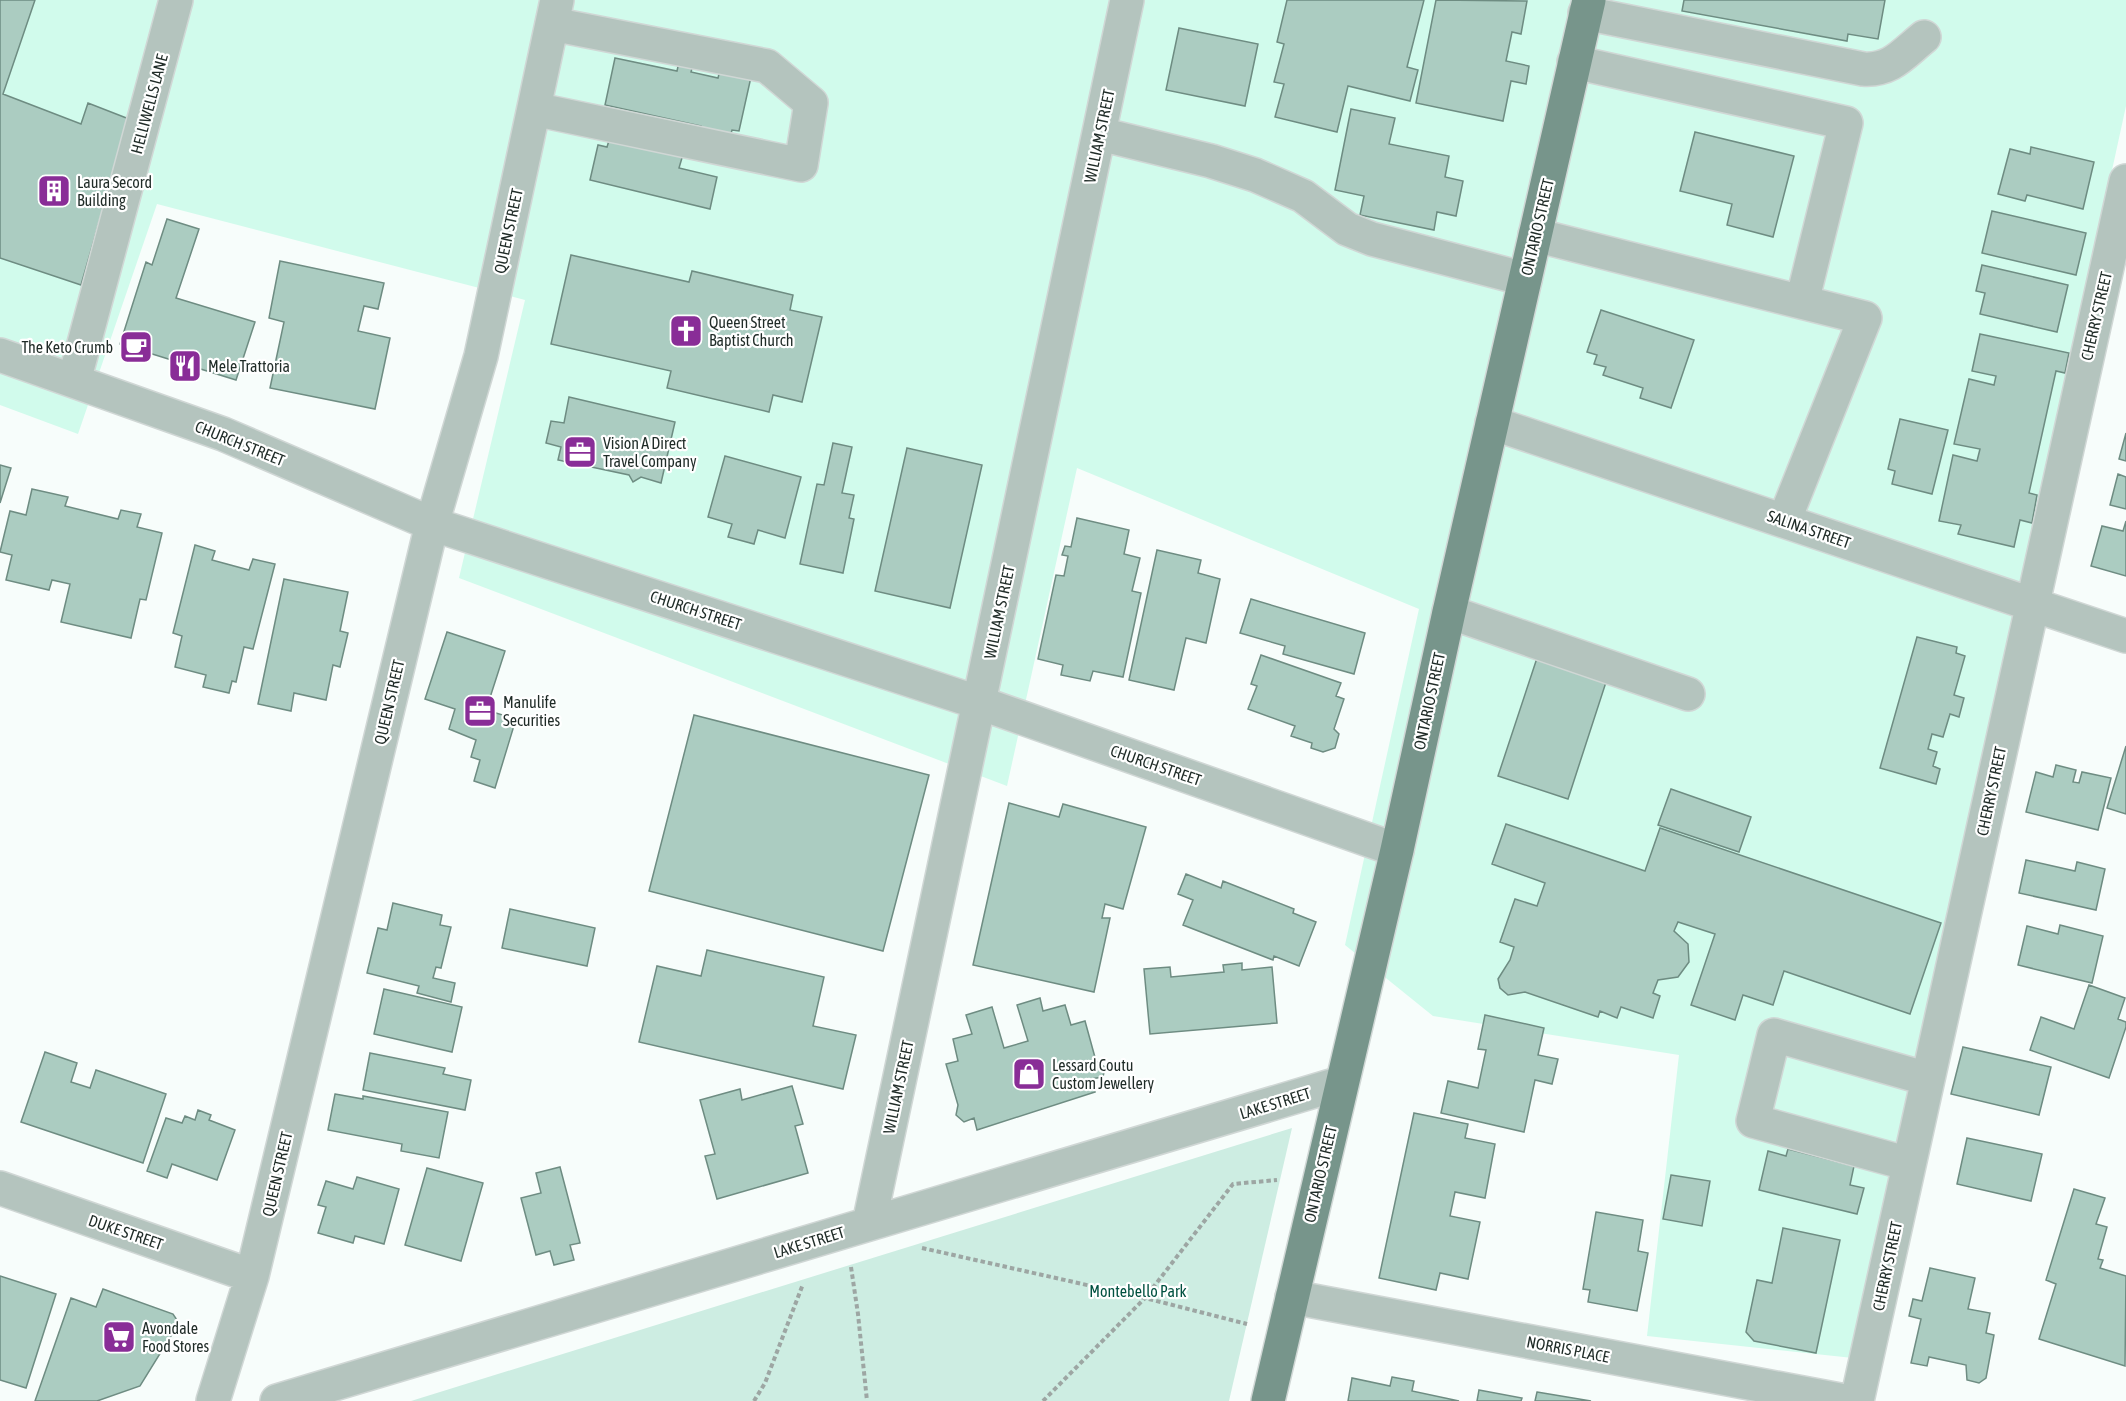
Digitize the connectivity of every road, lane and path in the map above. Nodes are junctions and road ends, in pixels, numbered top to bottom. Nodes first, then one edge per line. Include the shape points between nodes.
1 (176, 0) edge
2 (1127, 0) edge
3 (1587, 7) edge
4 (555, 12) edge
5 (1924, 37) dead end
6 (1574, 62) junction
7 (534, 109) junction
8 (1100, 134) junction
9 (2126, 181) edge
10 (1535, 235) junction
11 (1525, 279) junction
12 (1802, 302) junction
13 (0, 355) edge
14 (74, 381) junction
15 (1492, 423) junction
16 (1784, 521) junction
17 (432, 524) junction
18 (2032, 604) junction
19 (1449, 612) junction
20 (2126, 636) edge
21 (1688, 694) dead end
22 (980, 703) junction
23 (1397, 849) junction
24 (1928, 1079) junction
25 (1341, 1083) junction
26 (1909, 1164) junction
27 (1277, 1180) dead end
28 (0, 1188) edge
29 (845, 1231) junction
30 (914, 1247) dead end
31 (252, 1276) junction
32 (1292, 1297) junction
33 (1145, 1298) junction
34 (1283, 1333) junction
35 (213, 1401) edge
36 (277, 1401) edge
37 (754, 1401) edge
38 (867, 1401) edge
39 (1043, 1401) edge
40 (1268, 1401) edge
41 (1845, 1401) edge
42 (1857, 1401) edge

1 - 14 street, HELLIWELLS LANE
2 - 8 street, WILLIAM STREET
3 - 5 street via 1873,69 1894,62
3 - 6 main road, ONTARIO STREET
4 - 7 street, QUEEN STREET
4 - 7 street via 767,66 811,103 801,165
6 - 10 main road, ONTARIO STREET
6 - 12 street via 1846,123
7 - 17 street, QUEEN STREET via 481,357
8 - 11 street via 1255,175 1303,195 1347,230
8 - 22 street, WILLIAM STREET
9 - 18 street, CHERRY STREET
10 - 11 main road, ONTARIO STREET
10 - 12 street
11 - 15 main road, ONTARIO STREET
12 - 16 street via 1865,318
13 - 14 street, CHURCH STREET
14 - 17 street, CHURCH STREET via 223,434
15 - 16 street, SALINA STREET
15 - 19 main road, ONTARIO STREET
16 - 18 street, SALINA STREET
17 - 22 street, CHURCH STREET
17 - 31 street, QUEEN STREET
18 - 20 street, SALINA STREET
18 - 24 street, CHERRY STREET
19 - 21 street
19 - 23 main road, ONTARIO STREET
22 - 23 street, CHURCH STREET
22 - 29 street, WILLIAM STREET
23 - 25 main road, ONTARIO STREET
24 - 26 street, CHERRY STREET
24 - 26 street via 1774,1035 1753,1121
25 - 29 street, LAKE STREET
25 - 32 main road, ONTARIO STREET
26 - 42 street, CHERRY STREET
27 - 33 path via 1233,1184
28 - 31 street, DUKE STREET
29 - 36 street, LAKE STREET
29 - 37 path
29 - 38 path
30 - 33 path
31 - 35 street, QUEEN STREET
32 - 34 main road, ONTARIO STREET
32 - 41 street, NORRIS PLACE
33 - 34 path
33 - 39 path
34 - 40 main road, ONTARIO STREET

